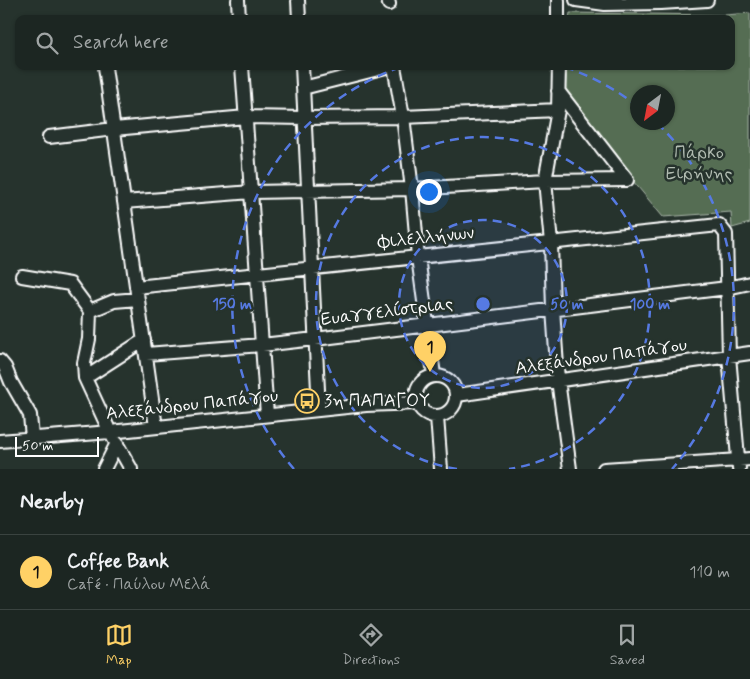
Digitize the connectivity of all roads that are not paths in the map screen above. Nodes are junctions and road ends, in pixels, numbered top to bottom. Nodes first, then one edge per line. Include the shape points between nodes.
1 (238, 0) edge
2 (298, 0) edge
3 (558, 0) edge
4 (576, 0) edge
5 (707, 0) edge
6 (239, 15) edge
7 (299, 15) edge
8 (558, 15) edge
9 (107, 70) edge
10 (242, 70) edge
11 (302, 70) edge
12 (374, 70) edge
13 (395, 70) edge
14 (558, 70) edge
15 (302, 88) junction
16 (558, 91) junction
17 (558, 110) junction
18 (403, 116) junction
19 (246, 117) junction
20 (304, 118) junction
21 (114, 129) junction
22 (49, 137) dead end
23 (545, 182) junction
24 (412, 189) junction
25 (252, 192) junction
26 (308, 192) junction
27 (124, 202) junction
28 (551, 243) junction
29 (418, 257) junction
30 (312, 268) junction
31 (257, 274) junction
32 (22, 276) dead end
33 (750, 283) edge
34 (727, 288) junction
35 (137, 293) junction
36 (554, 309) junction
37 (90, 311) junction
38 (426, 325) junction
39 (315, 339) junction
40 (144, 340) junction
41 (262, 345) junction
42 (750, 353) edge
43 (146, 354) junction
44 (729, 356) junction
45 (0, 362) edge
46 (434, 375) junction
47 (85, 378) junction
48 (558, 380) junction
49 (457, 395) junction
50 (417, 403) junction
51 (319, 410) junction
52 (267, 415) junction
53 (437, 417) junction
54 (156, 427) junction
55 (114, 437) junction
56 (32, 438) junction
57 (0, 441) edge
58 (743, 463) edge
59 (104, 469) edge
60 (131, 469) edge
61 (441, 469) edge
62 (570, 469) edge
63 (604, 469) edge

1 - 6 street
2 - 7 street
3 - 8 street
4 - 5 street via 605,4
9 - 21 street
10 - 19 street
11 - 15 street
12 - 15 street
13 - 18 street
14 - 16 street
15 - 20 street
16 - 17 street
16 - 23 street via 626,180
17 - 18 street
17 - 23 street
18 - 20 street
18 - 24 street
19 - 20 street
19 - 21 street
19 - 25 street
20 - 26 street
21 - 22 street
21 - 27 street
23 - 24 street
23 - 28 street
24 - 26 street
24 - 29 street
25 - 26 street
25 - 27 street
25 - 31 street
26 - 30 street
27 - 35 street
28 - 29 street, Φιλελλήνων
28 - 34 street, Φιλελλήνων via 719,225 726,234
28 - 36 street
29 - 30 street, Φιλελλήνων
29 - 38 street
30 - 31 street, Φιλελλήνων
30 - 39 street
31 - 35 street, Φιλελλήνων
31 - 41 street
32 - 37 street via 70,284
33 - 34 street, Ευαγγελίστριας
34 - 36 street, Ευαγγελίστριας
34 - 44 street
35 - 37 street, Φιλελλήνων
35 - 40 street
36 - 38 street, Ευαγγελίστριας
36 - 48 street
37 - 47 street
38 - 39 street, Ευαγγελίστριας
38 - 46 street
39 - 41 street, Ευαγγελίστριας
39 - 51 street
40 - 43 street
40 - 47 street
41 - 43 street, Ευαγγελίστριας
41 - 52 street
42 - 44 street, Αλεξάνδρου Παπάγου
43 - 54 street
44 - 48 street, Αλεξάνδρου Παπάγου
44 - 58 street
45 - 56 street via 30,415
46 - 49 street via 447,378
46 - 50 street via 418,385
47 - 55 street
48 - 49 street, Αλεξάνδρου Παπάγου
48 - 62 street
49 - 53 street via 450,411
50 - 51 street, Αλεξάνδρου Παπάγου
50 - 53 street via 423,412
51 - 52 street, Αλεξάνδρου Παπάγου
52 - 54 street, Αλεξάνδρου Παπάγου
53 - 61 street
54 - 55 street, Αλεξάνδρου Παπάγου
55 - 56 street, Αλεξάνδρου Παπάγου
55 - 59 street
55 - 60 street
56 - 57 street, Αλεξάνδρου Παπάγου
58 - 63 street

